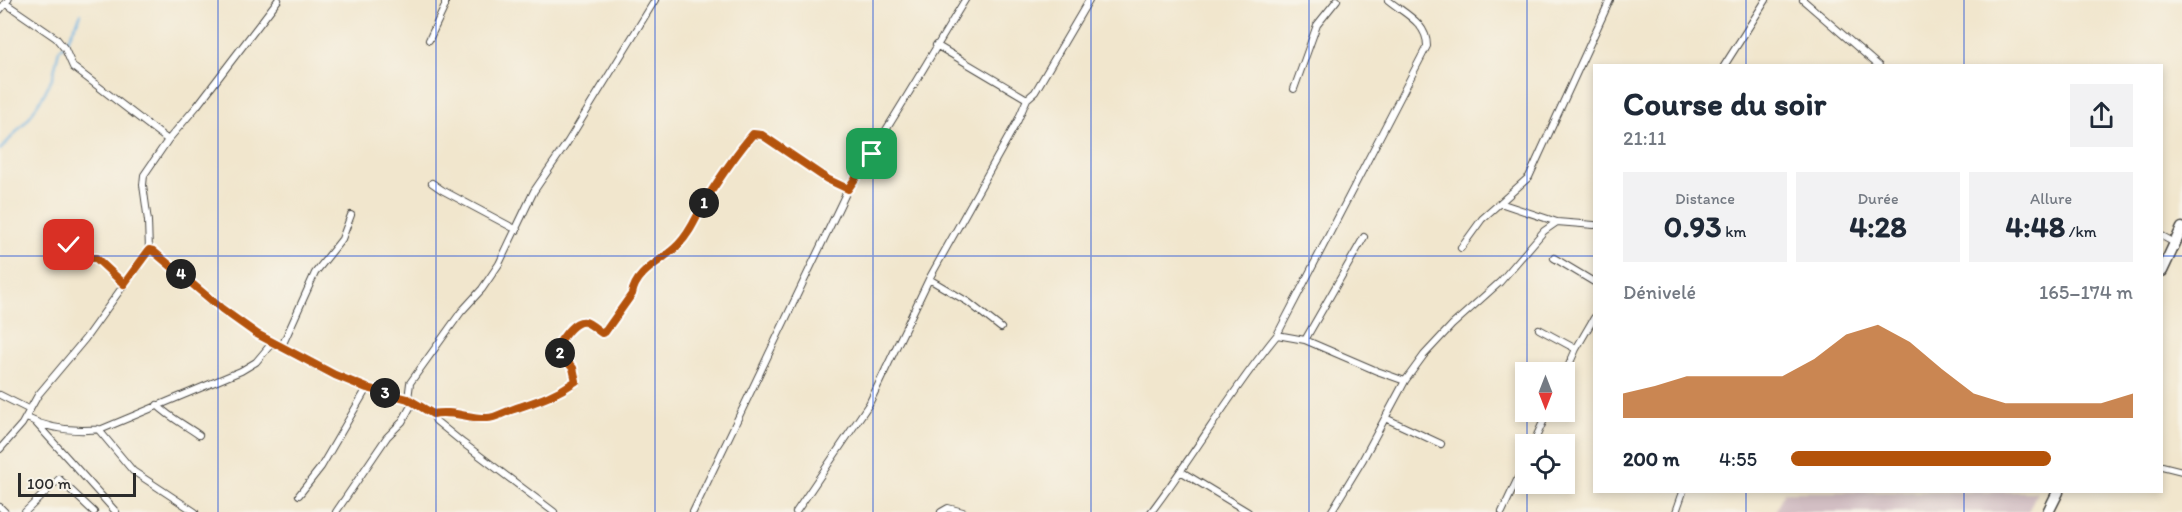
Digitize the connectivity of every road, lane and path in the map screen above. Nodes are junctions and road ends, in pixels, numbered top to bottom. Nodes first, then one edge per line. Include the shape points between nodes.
1 (278, 0) edge
2 (445, 0) edge
3 (655, 0) edge
4 (965, 0) edge
5 (1089, 0) edge
6 (1337, 0) edge
7 (1388, 0) edge
8 (1610, 0) edge
9 (1766, 0) edge
10 (1803, 0) edge
11 (7, 2) edge
12 (0, 10) edge
13 (429, 40) dead end
14 (936, 45) junction
15 (1725, 64) edge
16 (1877, 64) edge
17 (1294, 89) dead end
18 (1027, 99) junction
19 (168, 140) junction
20 (432, 183) dead end
21 (848, 189) junction
22 (1500, 203) junction
23 (351, 215) dead end
24 (1557, 222) junction
25 (1593, 225) edge
26 (2182, 228) edge
27 (517, 230) junction
28 (1364, 237) dead end
29 (2163, 237) edge
30 (2175, 243) junction
31 (69, 245) dead end
32 (1461, 248) dead end
33 (149, 250) junction
34 (1554, 258) dead end
35 (2163, 269) edge
36 (929, 279) junction
37 (1593, 281) edge
38 (124, 284) junction
39 (1593, 320) edge
40 (1001, 328) dead end
41 (1539, 329) dead end
42 (1277, 335) junction
43 (1305, 340) junction
44 (272, 342) junction
45 (282, 346) junction
46 (1576, 349) junction
47 (1570, 362) edge
48 (1405, 381) junction
49 (367, 388) junction
50 (0, 395) edge
51 (414, 403) junction
52 (158, 405) junction
53 (30, 410) junction
54 (433, 414) junction
55 (27, 418) junction
56 (1385, 418) junction
57 (34, 421) junction
58 (98, 429) junction
59 (199, 435) dead end
60 (1441, 444) dead end
61 (0, 449) edge
62 (2163, 466) edge
63 (2182, 471) edge
64 (1182, 472) junction
65 (1515, 484) edge
66 (1683, 493) edge
67 (2058, 493) edge
68 (299, 495) dead end
69 (0, 507) edge
70 (5, 512) edge
71 (26, 512) edge
72 (94, 512) edge
73 (116, 512) edge
74 (195, 512) edge
75 (336, 512) edge
76 (554, 512) edge
77 (693, 512) edge
78 (796, 512) edge
79 (941, 512) edge
80 (963, 512) edge
81 (1151, 512) edge
82 (1248, 512) edge
83 (1331, 512) edge
84 (1502, 512) edge
85 (1676, 512) edge
86 (2048, 512) edge

1 - 19 street
2 - 13 street
3 - 27 street via 534,191
4 - 14 street
5 - 18 street via 1035,92
6 - 17 street via 1317,25
7 - 42 street via 1424,28 1427,46
8 - 22 street via 1529,177
9 - 15 street
10 - 16 street
11 - 12 street
11 - 19 street via 56,38 73,67
14 - 18 street
14 - 21 street
18 - 36 street
19 - 33 street via 144,175
20 - 27 street
21 - 54 street via 762,135 753,134 706,200 693,227 677,247 647,269 605,332 581,322 572,327 555,349 573,368 576,381 540,402 495,417
21 - 77 street
22 - 24 street
22 - 32 street via 1482,219
23 - 45 street via 342,239 315,273
24 - 25 street
24 - 48 street via 1452,325
26 - 30 main road
27 - 51 street via 482,290 461,312 411,382
28 - 43 street
29 - 30 street
30 - 35 main road
31 - 38 street via 86,258 96,258
33 - 38 street
33 - 44 street via 222,309
34 - 37 street
36 - 40 street
36 - 78 street via 869,404
38 - 53 street
39 - 46 street
41 - 46 street
42 - 43 street
42 - 64 street
43 - 48 street
44 - 45 street
44 - 52 street via 256,362 241,371
45 - 49 street
46 - 47 street
48 - 56 street
49 - 51 street
49 - 68 street via 321,467
50 - 53 street
51 - 54 street
51 - 75 street
52 - 58 street
52 - 59 street
53 - 55 street
54 - 76 street via 436,421
55 - 57 street
55 - 61 street
56 - 60 street
56 - 83 street
57 - 58 street via 51,428 82,432
57 - 73 street
58 - 74 street via 133,471
62 - 63 street
64 - 81 street
64 - 82 street
65 - 84 street
66 - 85 street
67 - 86 main road
69 - 70 street
71 - 72 street via 59,479
79 - 80 street via 948,508

